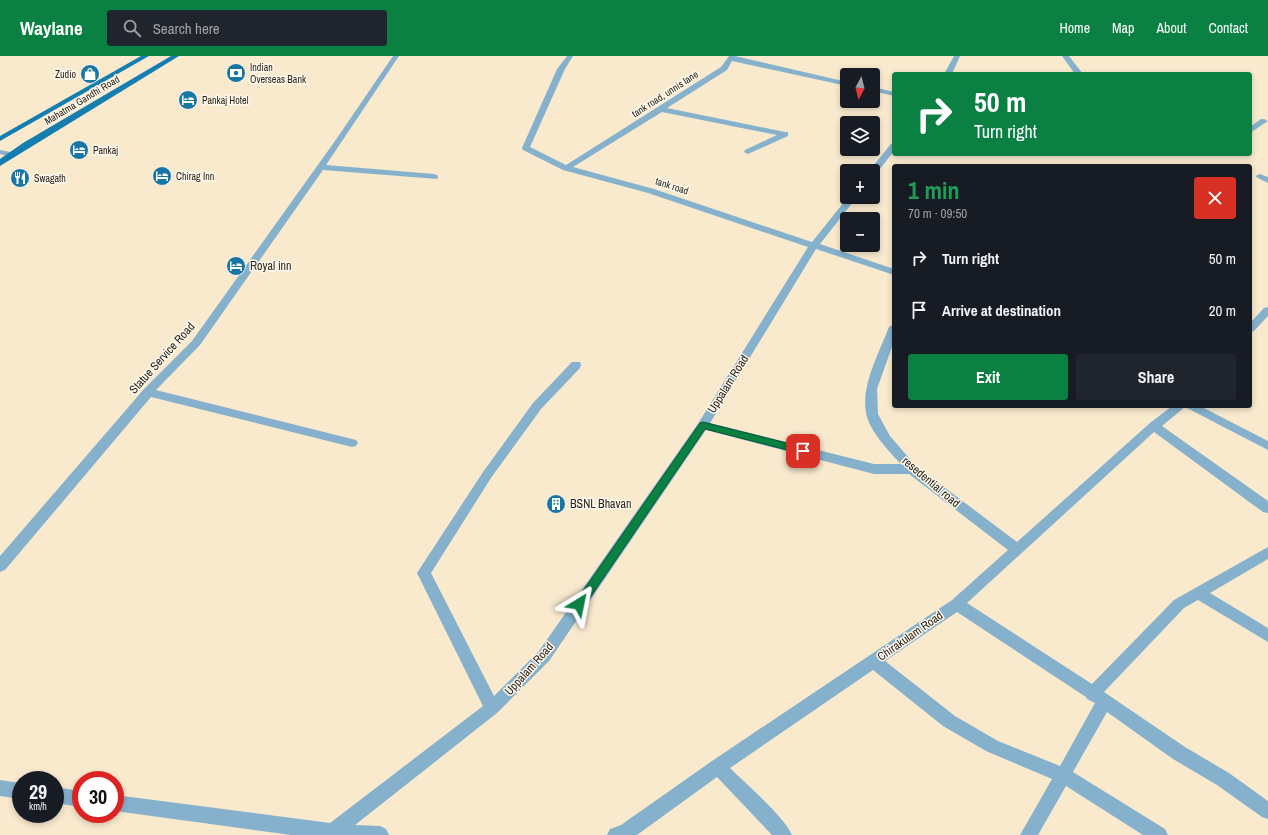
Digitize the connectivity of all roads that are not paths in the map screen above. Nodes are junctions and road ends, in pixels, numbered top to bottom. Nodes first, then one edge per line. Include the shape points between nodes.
1 (146, 56) edge
2 (176, 56) edge
3 (396, 56) edge
4 (570, 56) edge
5 (957, 56) edge
6 (1065, 56) edge
7 (731, 57) edge
8 (949, 72) edge
9 (1077, 72) edge
10 (840, 82) edge
11 (880, 91) edge
12 (892, 94) edge
13 (660, 109) junction
14 (1264, 121) dead end
15 (1252, 130) edge
16 (0, 139) edge
17 (892, 148) edge
18 (0, 152) edge
19 (748, 152) dead end
20 (12, 155) junction
21 (0, 163) edge
22 (879, 164) edge
23 (321, 167) junction
24 (566, 168) junction
25 (434, 177) dead end
26 (847, 204) edge
27 (814, 245) junction
28 (892, 271) edge
29 (1268, 310) edge
30 (1252, 327) edge
31 (892, 332) edge
32 (576, 365) dead end
33 (148, 392) junction
34 (1177, 408) edge
35 (1194, 408) edge
36 (703, 425) junction
37 (1154, 426) junction
38 (352, 443) dead end
39 (1268, 446) edge
40 (912, 469) junction
41 (1268, 508) edge
42 (1018, 550) junction
43 (1268, 552) edge
44 (0, 566) edge
45 (1198, 592) junction
46 (957, 604) junction
47 (1268, 636) edge
48 (874, 661) junction
49 (1098, 697) junction
50 (492, 708) junction
51 (718, 766) junction
52 (1063, 775) junction
53 (0, 788) edge
54 (12, 790) edge
55 (124, 804) edge
56 (1268, 811) edge
57 (330, 833) edge
58 (380, 835) edge
59 (616, 835) edge
60 (783, 835) edge
61 (1030, 835) edge
62 (1159, 835) edge

1 - 16 main road, Mahatma Gandhi Road
2 - 20 main road, Mahatma Gandhi Road
3 - 23 street, Statue Service Road
4 - 24 street, tank road via 561,69 526,148
5 - 8 street
6 - 9 street
7 - 10 street
7 - 13 street, tank road, unnis lane via 724,68
11 - 12 street
13 - 19 street via 786,134
13 - 24 street, tank road, unnis lane
14 - 15 street
17 - 22 street
18 - 20 street
20 - 21 main road, Mahatma Gandhi Road
23 - 25 street
23 - 33 street, Statue Service Road via 196,343
24 - 27 street, tank road via 651,191
26 - 27 street, Uppalam Road
27 - 28 street, tank road
27 - 36 street, Uppalam Road
29 - 30 street
31 - 40 street, resedential road via 871,389 872,414 885,439
32 - 50 street via 537,406 487,475 424,573
33 - 38 street
33 - 44 street, Statue Service Road
34 - 37 street, Chirakulam Road
35 - 39 street
36 - 40 street via 874,469
36 - 50 street, Uppalam Road via 544,656
37 - 41 street
37 - 42 street, Chirakulam Road
40 - 42 street, resedential road
42 - 46 street, Chirakulam Road
43 - 45 street
45 - 47 street
45 - 49 street via 1179,604
46 - 48 street, Chirakulam Road
46 - 49 street
48 - 51 street, Chirakulam Road
48 - 52 street via 949,721 992,746
49 - 52 street
49 - 56 street
50 - 57 street, Uppalam Road
51 - 59 street, Chirakulam Road via 625,833
51 - 60 street
52 - 61 street
52 - 62 street
53 - 54 street
55 - 57 street
57 - 58 street

